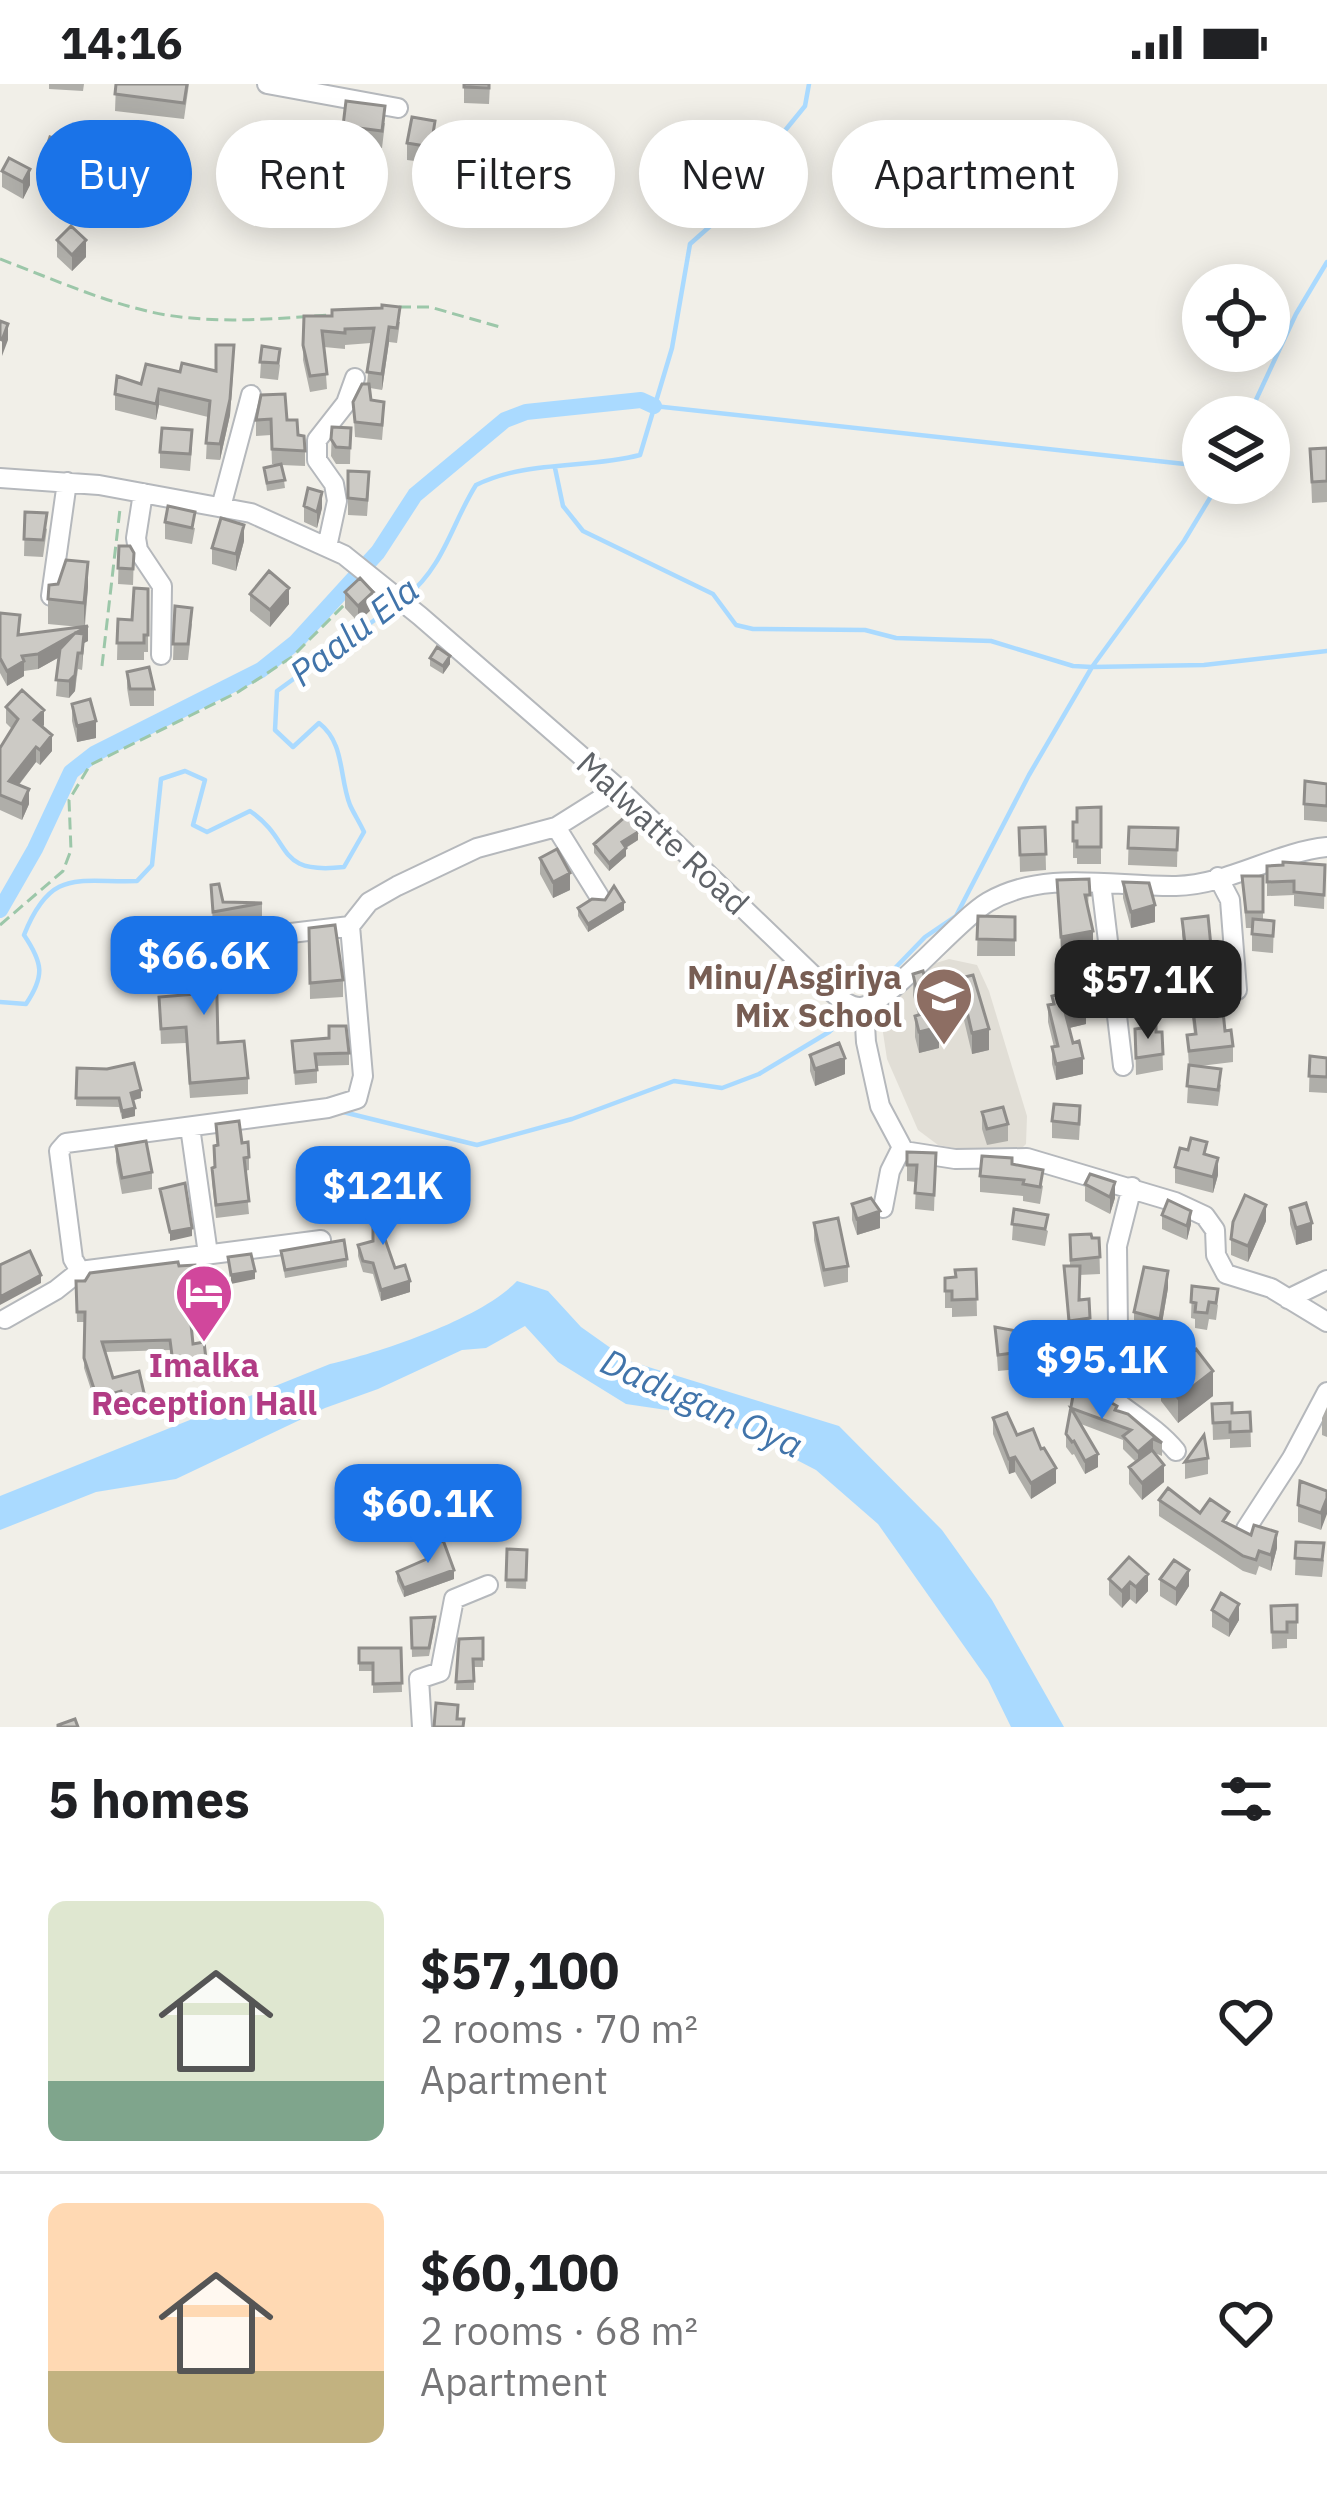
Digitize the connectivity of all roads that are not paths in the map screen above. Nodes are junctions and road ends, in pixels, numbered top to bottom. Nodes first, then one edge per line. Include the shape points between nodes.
1 (267, 84) edge
2 (398, 108) dead end
3 (355, 378) dead end
4 (250, 395) dead end
5 (0, 478) edge
6 (68, 482) junction
7 (133, 491) junction
8 (221, 508) junction
9 (327, 547) junction
10 (51, 596) edge
11 (161, 655) dead end
12 (618, 788) junction
13 (556, 826) junction
14 (1327, 847) edge
15 (1218, 877) junction
16 (1101, 883) junction
17 (599, 896) edge
18 (350, 926) junction
19 (176, 946) edge
20 (1237, 990) edge
21 (864, 1007) junction
22 (1124, 1066) dead end
23 (190, 1127) junction
24 (902, 1147) junction
25 (1132, 1187) junction
26 (883, 1208) edge
27 (321, 1240) edge
28 (208, 1254) junction
29 (80, 1270) junction
30 (1327, 1280) edge
31 (1288, 1298) junction
32 (5, 1319) dead end
33 (1327, 1322) edge
34 (1327, 1392) edge
35 (1176, 1450) dead end
36 (1246, 1529) edge
37 (488, 1586) dead end
38 (422, 1727) edge

1 - 2 street
3 - 9 street via 316,440 337,501
4 - 8 street
5 - 6 street, Malwatte Road
6 - 7 street, Malwatte Road
6 - 10 street
7 - 8 street, Malwatte Road
7 - 11 street via 138,550 162,586
8 - 9 street, Malwatte Road
9 - 12 street, Malwatte Road via 373,575
12 - 13 street
12 - 21 street, Malwatte Road via 822,984
13 - 17 street
13 - 18 street via 478,848 397,886
14 - 15 street
15 - 16 street via 1180,886
15 - 20 street via 1230,900
16 - 21 street via 1026,885 986,903
16 - 22 street
18 - 19 street
18 - 23 street via 363,1076 357,1099
21 - 24 street via 880,1106
23 - 28 street
23 - 29 street via 66,1143 59,1151
24 - 25 street via 955,1160 1027,1158
24 - 26 street
25 - 31 street via 1205,1216 1226,1274
25 - 35 street via 1117,1246 1118,1327 1093,1381
27 - 28 street
28 - 29 street
29 - 32 street
30 - 31 street
31 - 33 street
34 - 36 street
37 - 38 street via 454,1599 440,1672 419,1679

